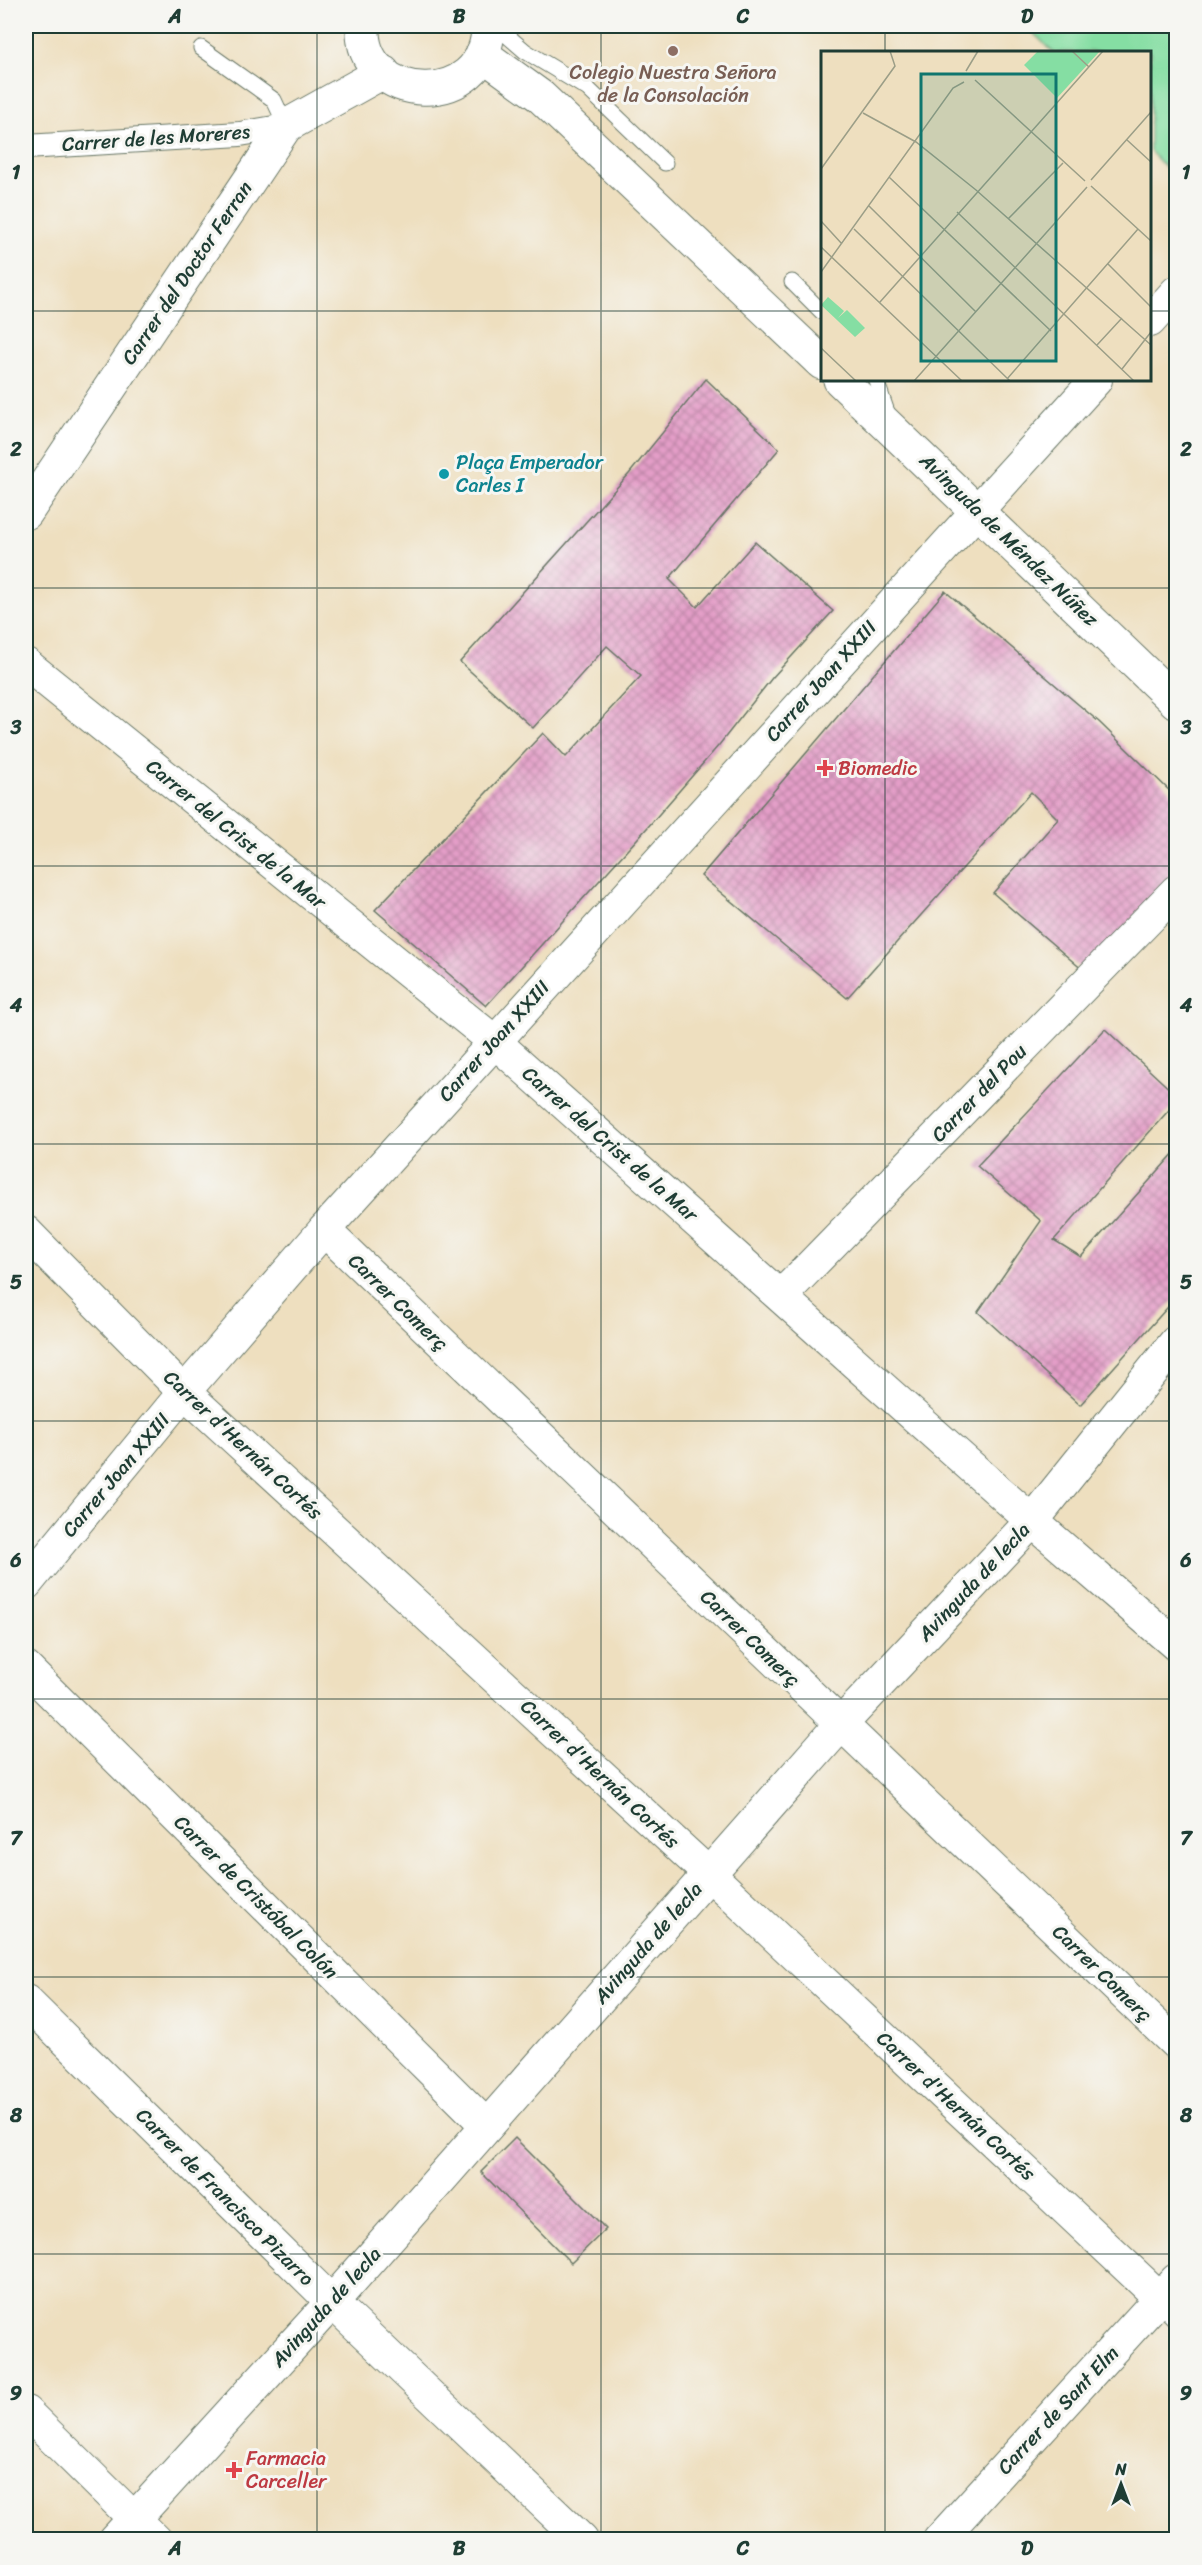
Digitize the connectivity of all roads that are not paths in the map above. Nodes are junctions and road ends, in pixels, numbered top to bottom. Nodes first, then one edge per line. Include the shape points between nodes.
1 (363, 26) edge
2 (489, 35) edge
3 (201, 48) dead end
4 (383, 72) junction
5 (280, 113) junction
6 (26, 147) edge
7 (665, 163) dead end
8 (792, 282) dead end
9 (1176, 292) edge
10 (821, 311) edge
11 (1151, 319) edge
12 (821, 362) edge
13 (841, 381) edge
14 (876, 381) edge
15 (1095, 381) edge
16 (893, 429) junction
17 (977, 510) junction
18 (26, 513) edge
19 (26, 664) edge
20 (1176, 702) edge
21 (1176, 891) edge
22 (494, 1041) junction
23 (324, 1230) junction
24 (26, 1232) edge
25 (782, 1295) junction
26 (1176, 1342) edge
27 (184, 1392) junction
28 (1032, 1521) junction
29 (26, 1584) edge
30 (1176, 1645) edge
31 (26, 1668) edge
32 (841, 1724) junction
33 (709, 1874) junction
34 (26, 2001) edge
35 (1176, 2044) edge
36 (487, 2126) junction
37 (1171, 2298) edge
38 (332, 2302) junction
39 (26, 2412) edge
40 (135, 2532) edge
41 (582, 2540) edge
42 (939, 2540) edge

1 - 4 street via 365,43
2 - 4 street via 471,70 438,88 410,87
2 - 7 lane via 525,51 588,89
2 - 12 street via 540,96
3 - 5 lane
4 - 5 street, Carrer del Doctor Ferran
5 - 6 street, Carrer de les Moreres via 240,134
5 - 18 street, Carrer del Doctor Ferran
8 - 10 lane
9 - 11 street
13 - 16 street, Avinguda de Méndez Núñez
14 - 16 lane
15 - 17 street, Carrer Joan XXIII
16 - 17 street, Avinguda de Méndez Núñez
17 - 20 street, Avinguda de Méndez Núñez
17 - 22 street, Carrer Joan XXIII
19 - 22 street, Carrer del Crist de la Mar
21 - 25 street, Carrer del Pou
22 - 23 street, Carrer Joan XXIII
22 - 25 street, Carrer del Crist de la Mar
23 - 27 street, Carrer Joan XXIII
23 - 32 street, Carrer Comerç
24 - 27 street, Carrer d'Hernán Cortés
25 - 28 street, Carrer del Crist de la Mar
26 - 28 street, Avinguda de lecla
27 - 29 street, Carrer Joan XXIII
27 - 33 street, Carrer d'Hernán Cortés
28 - 30 street, Carrer del Crist de la Mar
28 - 32 street, Avinguda de lecla
31 - 36 street, Carrer de Cristóbal Colón
32 - 33 street, Avinguda de lecla
32 - 35 street, Carrer Comerç
33 - 36 street, Avinguda de lecla
33 - 37 street, Carrer d'Hernán Cortés
34 - 38 street, Carrer de Francisco Pizarro
36 - 38 street, Avinguda de lecla
37 - 42 street, Carrer de Sant Elm
38 - 40 street, Avinguda de lecla
38 - 41 street, Carrer de Francisco Pizarro
39 - 40 street

